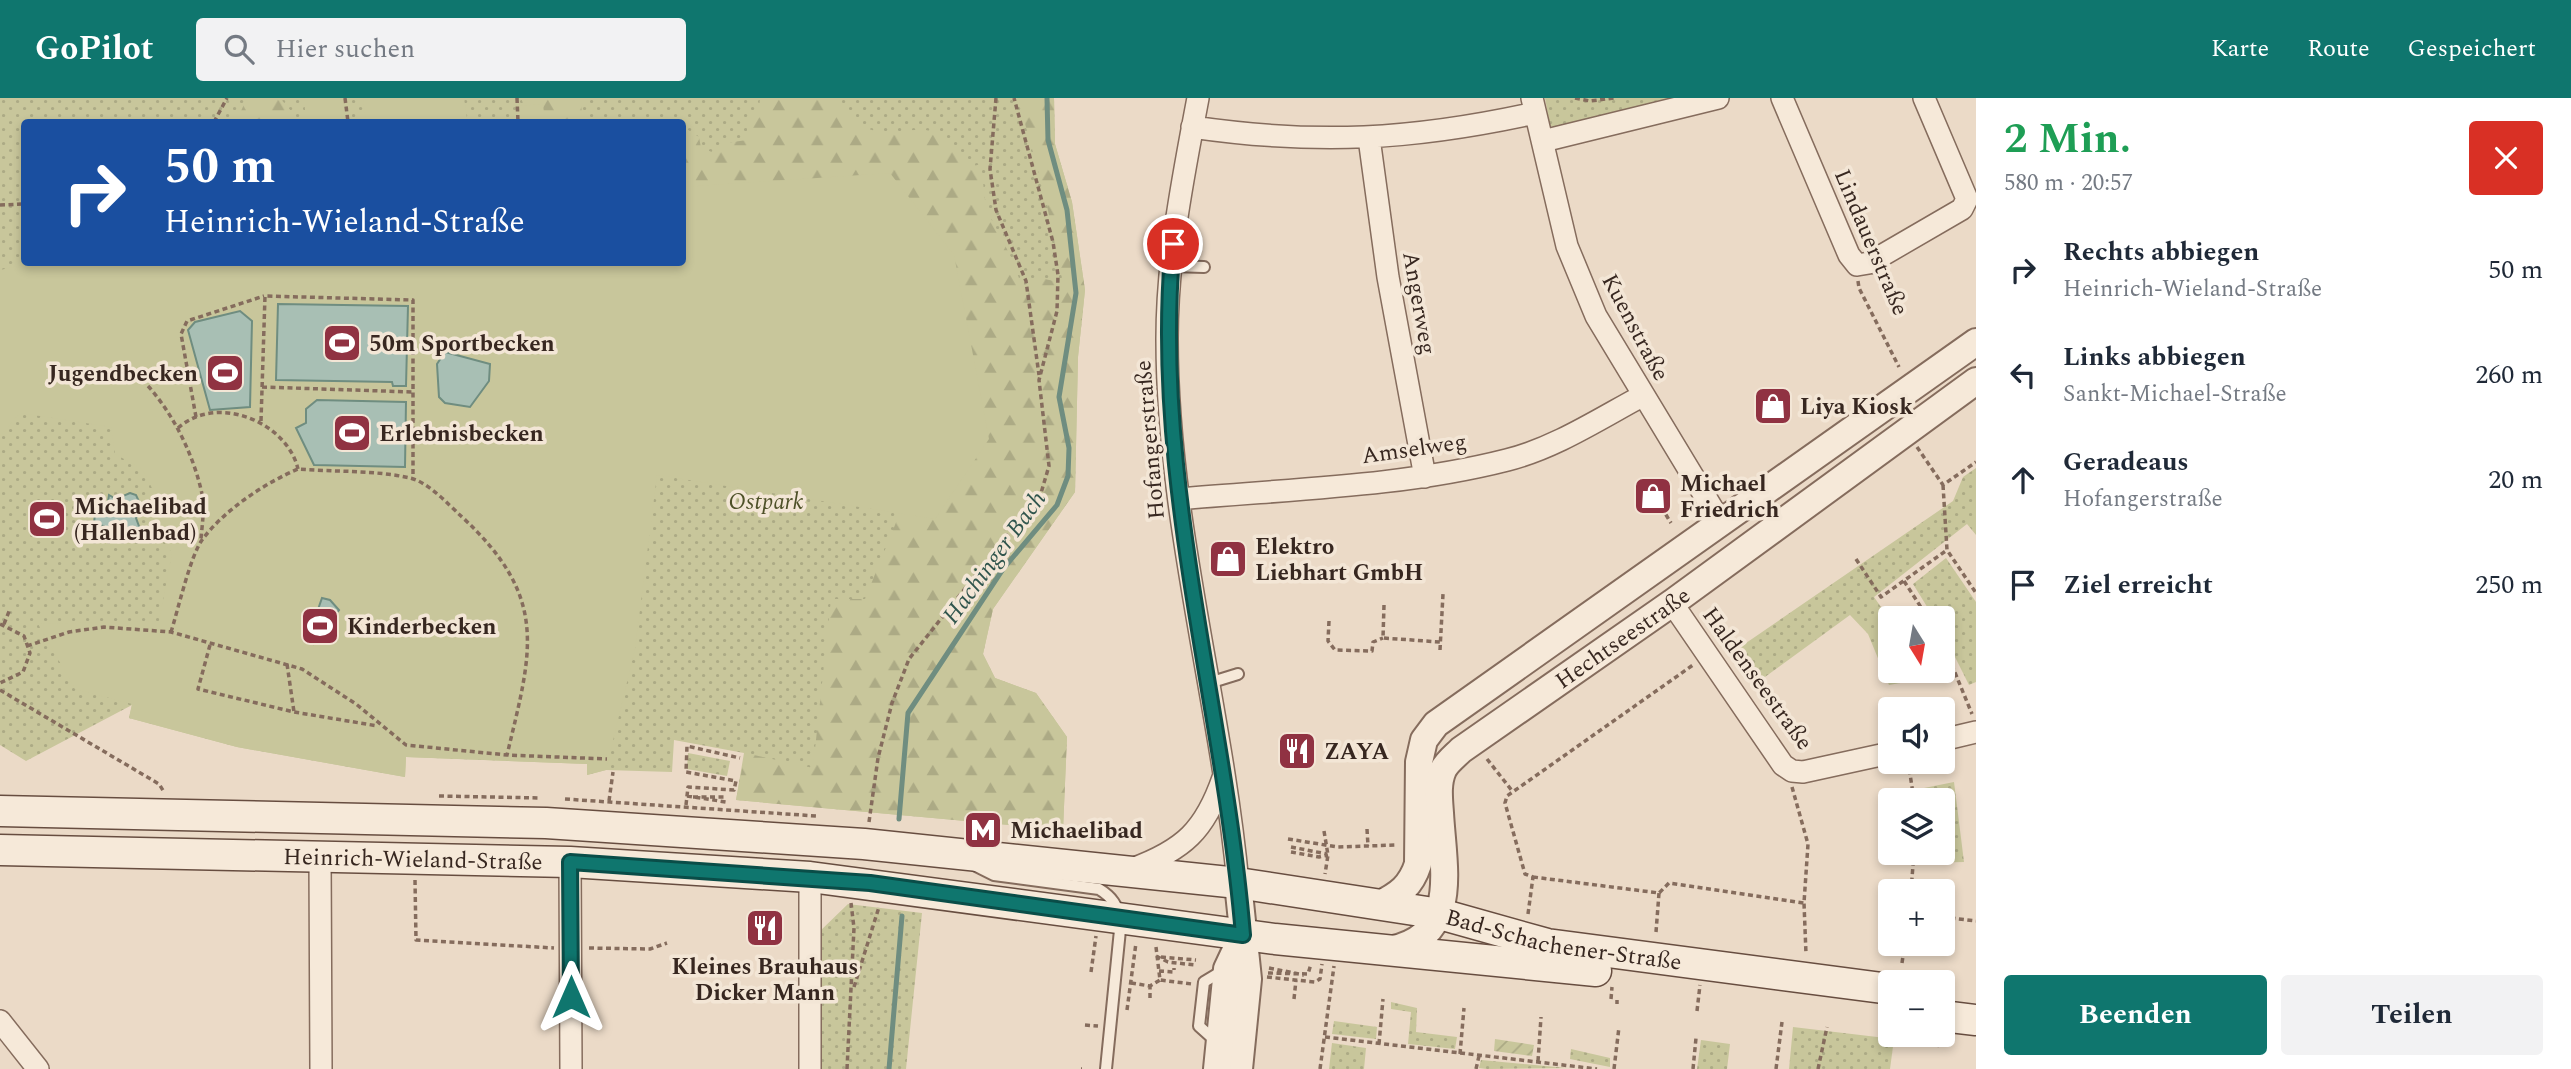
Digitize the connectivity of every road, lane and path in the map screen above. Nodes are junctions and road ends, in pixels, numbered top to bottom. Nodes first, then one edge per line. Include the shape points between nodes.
1 (228, 98) edge
2 (345, 98) edge
3 (516, 98) edge
4 (996, 98) edge
5 (1014, 98) edge
6 (1198, 98) edge
7 (1575, 98) edge
8 (1614, 98) edge
9 (1718, 98) edge
10 (1782, 98) edge
11 (1924, 98) edge
12 (1533, 105) edge
13 (216, 119) edge
14 (348, 119) edge
15 (518, 119) edge
16 (1192, 127) junction
17 (1370, 138) junction
18 (1543, 141) junction
19 (21, 204) edge
20 (0, 205) edge
21 (1857, 265) junction
22 (1171, 266) junction
23 (1204, 267) dead end
24 (265, 296) junction
25 (1976, 342) edge
26 (1899, 367) dead end
27 (1039, 380) junction
28 (1976, 381) edge
29 (148, 386) dead end
30 (262, 387) junction
31 (413, 392) junction
32 (1642, 396) junction
33 (196, 417) junction
34 (261, 421) junction
35 (178, 428) junction
36 (1906, 432) junction
37 (284, 435) dead end
38 (285, 442) junction
39 (1976, 463) edge
40 (298, 469) junction
41 (1425, 477) junction
42 (413, 478) junction
43 (1944, 485) junction
44 (1179, 499) junction
45 (1657, 500) dead end
46 (1720, 521) junction
47 (1671, 523) dead end
48 (201, 541) junction
49 (1947, 551) junction
50 (1856, 559) dead end
51 (1904, 581) junction
52 (1976, 593) edge
53 (1443, 594) dead end
54 (1672, 603) junction
55 (1384, 605) dead end
56 (1920, 606) edge
57 (10, 609) dead end
58 (1329, 621) dead end
59 (2, 624) edge
60 (171, 632) junction
61 (1383, 638) junction
62 (1440, 642) junction
63 (210, 645) junction
64 (27, 646) junction
65 (1440, 650) dead end
66 (1709, 654) junction
67 (287, 664) junction
68 (1238, 674) dead end
69 (1955, 674) edge
70 (0, 683) edge
71 (1209, 683) junction
72 (0, 690) edge
73 (295, 712) junction
74 (1975, 725) edge
75 (379, 726) junction
76 (1955, 734) edge
77 (507, 755) junction
78 (1878, 755) edge
79 (740, 758) dead end
80 (607, 759) dead end
81 (1487, 759) dead end
82 (1792, 771) junction
83 (613, 772) dead end
84 (1224, 776) junction
85 (1513, 792) junction
86 (165, 794) dead end
87 (687, 796) junction
88 (609, 802) dead end
89 (724, 803) dead end
90 (686, 805) dead end
91 (0, 811) edge
92 (869, 822) dead end
93 (1367, 829) dead end
94 (1324, 831) dead end
95 (1288, 839) dead end
96 (1325, 843) junction
97 (1402, 844) dead end
98 (1368, 846) junction
99 (0, 850) edge
100 (954, 853) junction
101 (1328, 855) junction
102 (320, 857) junction
103 (570, 862) junction
104 (1126, 872) junction
105 (415, 875) dead end
106 (1324, 876) dead end
107 (810, 877) junction
108 (1533, 877) junction
109 (1238, 883) junction
110 (1659, 893) junction
111 (850, 901) dead end
112 (1804, 903) junction
113 (879, 905) dead end
114 (1386, 906) junction
115 (1440, 914) junction
116 (1528, 914) dead end
117 (1955, 919) edge
118 (1976, 921) edge
119 (1128, 931) junction
120 (1656, 932) dead end
121 (1243, 935) junction
122 (1096, 936) dead end
123 (667, 943) dead end
124 (1156, 945) dead end
125 (561, 948) dead end
126 (578, 948) dead end
127 (1388, 951) junction
128 (1807, 954) dead end
129 (1157, 957) junction
130 (1311, 962) dead end
131 (1322, 963) dead end
132 (1334, 964) dead end
133 (1174, 968) dead end
134 (1159, 971) junction
135 (1091, 972) dead end
136 (1878, 974) edge
137 (1305, 975) junction
138 (1296, 978) junction
139 (1160, 980) junction
140 (1131, 983) junction
141 (1192, 984) dead end
142 (1150, 986) junction
143 (853, 992) junction
144 (1955, 997) edge
145 (1150, 998) dead end
146 (1294, 999) dead end
147 (1383, 999) dead end
148 (1976, 999) edge
149 (1464, 1008) dead end
150 (1878, 1010) edge
151 (1541, 1017) dead end
152 (1126, 1018) dead end
153 (1976, 1020) edge
154 (0, 1021) edge
155 (1782, 1022) dead end
156 (1955, 1025) edge
157 (1619, 1027) dead end
158 (1827, 1027) dead end
159 (1325, 1037) junction
160 (1696, 1038) dead end
161 (1379, 1044) junction
162 (1460, 1054) junction
163 (1218, 1056) edge
164 (1479, 1056) junction
165 (1538, 1061) junction
166 (1570, 1067) edge
167 (38, 1069) edge
168 (321, 1069) edge
169 (571, 1069) edge
170 (810, 1069) edge
171 (847, 1069) edge
172 (1106, 1069) edge
173 (1239, 1069) edge
174 (1320, 1069) edge
175 (1476, 1069) edge
176 (1597, 1069) edge
177 (1615, 1069) edge
178 (1693, 1069) edge
179 (1776, 1069) edge
180 (1818, 1069) edge

1 - 13 path
2 - 14 path
3 - 15 path
4 - 27 path via 990,169 996,210 1026,281
5 - 27 path via 1058,275 1057,310
6 - 16 street, Hofangerstraße
7 - 8 path
9 - 18 street
10 - 21 street, Lindauerstraße
11 - 21 street via 1967,199 1962,209 1869,263
12 - 17 street via 1434,133
12 - 18 street, Kuenstraße
16 - 17 street via 1274,138
16 - 22 street, Hofangerstraße
17 - 41 street, Angerweg via 1388,277
18 - 32 street, Kuenstraße via 1567,246 1597,316
19 - 20 path
21 - 26 path, Lindauerstraße via 1859,288
22 - 23 lane
22 - 44 street, Hofangerstraße via 1169,391
24 - 30 path
24 - 31 path via 413,300
24 - 33 path via 187,321 181,334
25 - 46 street, Hechtseestraße
27 - 92 path via 1049,467 1041,493 909,659 878,758
28 - 36 street, Hechtseestraße
29 - 35 path
30 - 31 path
30 - 34 path
31 - 42 path
32 - 41 street, Amselweg via 1510,460
32 - 46 street, Kuenstraße
33 - 34 path via 239,414
33 - 35 path
34 - 38 path
35 - 48 path via 203,496
36 - 43 path
36 - 54 street, Hechtseestraße
37 - 38 path
38 - 40 path via 294,451
39 - 43 path
40 - 42 path
40 - 48 path via 235,509
41 - 44 street, Amselweg
42 - 77 path via 444,500 494,548 522,599 529,663
43 - 49 path
44 - 71 street, Hofangerstraße
45 - 47 path
46 - 114 street, Hechtseestraße via 1430,731 1419,762 1418,864 1413,880
48 - 60 path
49 - 51 path
49 - 52 path
50 - 51 path via 1881,597
51 - 56 path
53 - 62 path
54 - 66 street, Haldenseestraße
54 - 115 street, Hechtseestraße via 1461,750 1443,769 1439,789 1444,884
55 - 61 path
57 - 59 path
58 - 61 path via 1328,640 1335,650 1372,652 1373,642
59 - 64 path via 24,636
60 - 63 path
60 - 64 path via 104,627 69,632
61 - 62 path
62 - 65 path
63 - 67 path
63 - 73 path via 198,689
64 - 70 path via 30,653 23,672
66 - 82 street, Haldenseestraße via 1783,765
66 - 85 path
67 - 73 path
67 - 75 path via 356,704
68 - 71 lane
69 - 74 path
71 - 84 street, Hofangerstraße
72 - 86 path via 159,784
73 - 75 path
74 - 76 street
75 - 77 path via 406,745
77 - 80 path
78 - 82 street, Haldenseestraße
79 - 87 path via 687,746 686,772 736,782 734,790 688,787
81 - 85 path
82 - 112 path via 1808,844
83 - 88 path
84 - 104 street via 1209,815 1191,839 1168,855
84 - 109 street, Hofangerstraße
85 - 108 path via 1505,803 1525,874
87 - 89 path
87 - 90 path
91 - 100 main road, Heinrich-Wieland-Straße via 559,823
93 - 98 path
94 - 96 path
95 - 96 path
96 - 98 path
96 - 101 path
97 - 98 path
99 - 102 main road, Heinrich-Wieland-Straße
100 - 104 main road, Heinrich-Wieland-Straße
100 - 119 lane via 994,875 1099,889 1110,896
101 - 101 path via 1291,850 1319,857
101 - 106 path
102 - 103 main road, Heinrich-Wieland-Straße
102 - 168 street
103 - 107 main road, Heinrich-Wieland-Straße
103 - 169 street
104 - 109 main road, Heinrich-Wieland-Straße
105 - 125 path via 416,940
107 - 119 main road, Heinrich-Wieland-Straße
107 - 170 street
108 - 110 path
108 - 116 path
109 - 114 main road, Bad-Schachener-Straße
109 - 121 street
110 - 112 path via 1669,883
110 - 120 path
111 - 143 path
112 - 128 path
113 - 143 path
114 - 115 main road, Bad-Schachener-Straße
114 - 127 main road via 1403,916 1408,926 1407,936
115 - 127 street via 1413,946
115 - 136 main road, Bad-Schachener-Straße via 1547,944
117 - 118 path
119 - 121 main road, Heinrich-Wieland-Straße
119 - 140 path
119 - 172 lane
121 - 127 main road, Bad-Schachener-Straße
121 - 163 street via 1227,969
121 - 173 street via 1248,979
122 - 135 path
123 - 126 path via 650,949
124 - 129 path
127 - 150 main road, Bad-Schachener-Straße via 1501,960 1696,1005
129 - 129 path via 1168,957 1196,963
129 - 134 path
130 - 137 path
131 - 138 path via 1318,981
132 - 159 path
133 - 134 path via 1174,972
134 - 139 path
137 - 138 path
137 - 138 path via 1267,973
138 - 146 path
139 - 141 path
139 - 142 path
140 - 142 path
140 - 152 path
142 - 145 path
143 - 171 path
144 - 148 main road
147 - 161 path
149 - 162 path
151 - 165 path
153 - 156 main road
154 - 167 street
155 - 179 path
157 - 177 path
158 - 180 path
159 - 161 path
159 - 174 path
160 - 178 path
161 - 162 path
162 - 164 path
164 - 165 path
164 - 175 path
165 - 166 path
166 - 176 path

